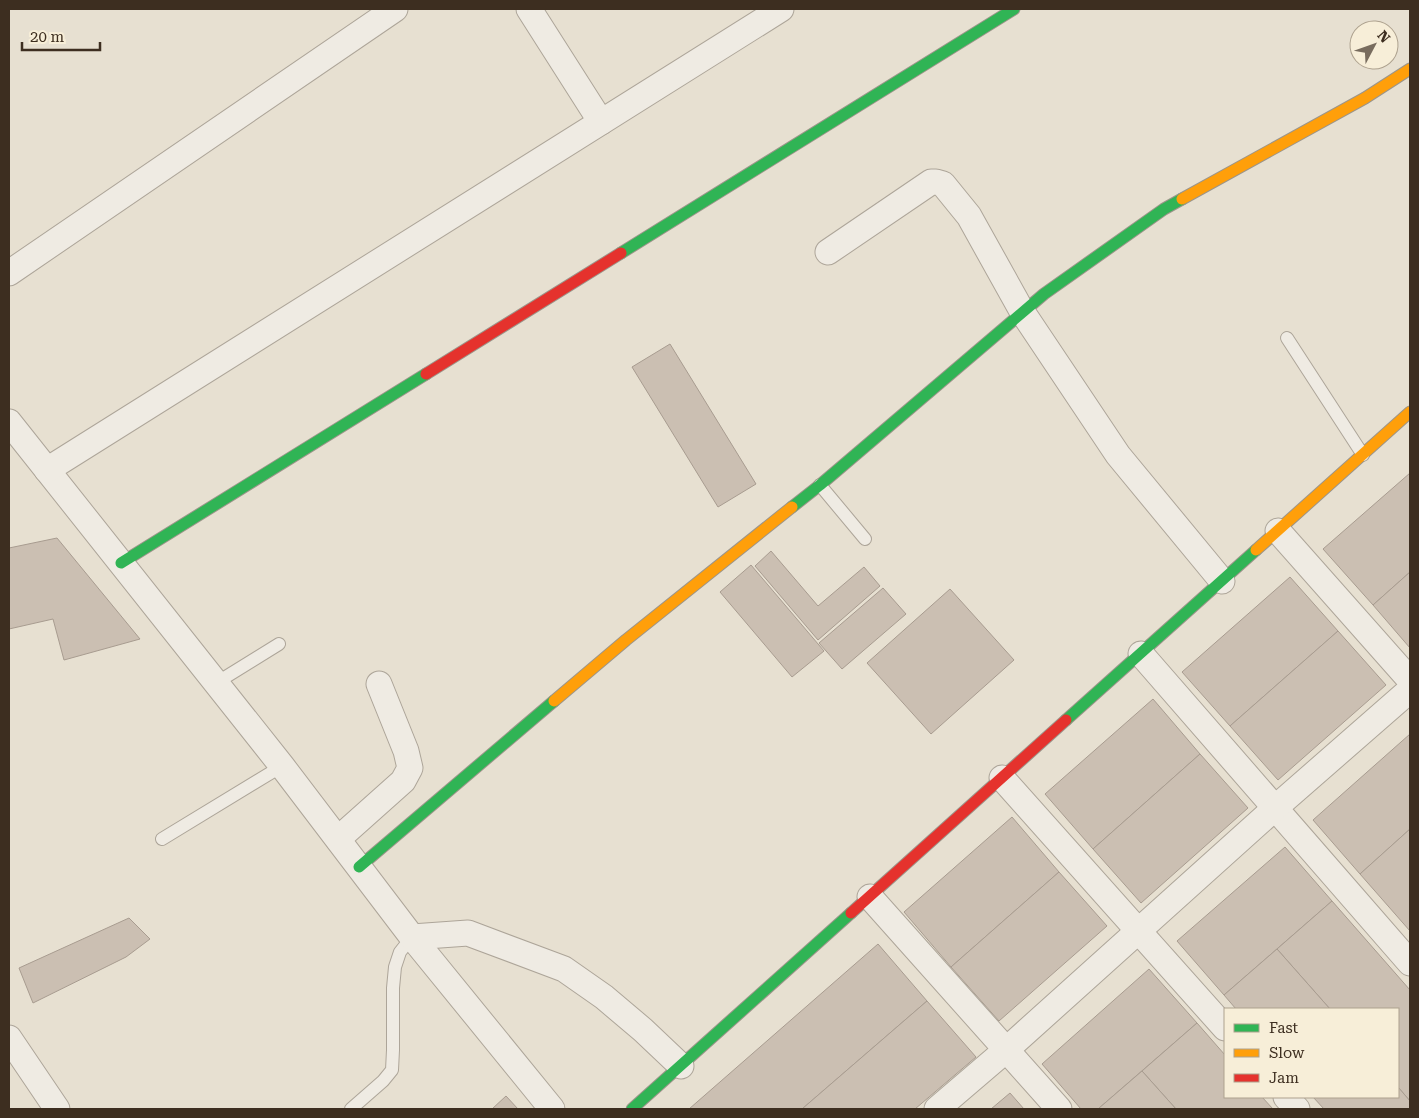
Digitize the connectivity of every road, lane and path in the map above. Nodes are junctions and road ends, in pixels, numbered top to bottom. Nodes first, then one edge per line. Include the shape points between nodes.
1 (529, 9) edge
2 (781, 9) edge
3 (1014, 9) edge
4 (392, 10) edge
5 (1410, 68) edge
6 (601, 122) junction
7 (828, 252) dead end
8 (9, 273) edge
9 (1023, 312) junction
10 (1287, 338) dead end
11 (1410, 412) edge
12 (9, 422) edge
13 (1363, 455) junction
14 (47, 470) junction
15 (820, 485) junction
16 (1278, 531) junction
17 (864, 539) dead end
18 (121, 563) junction
19 (1222, 581) junction
20 (279, 644) dead end
21 (1140, 654) junction
22 (1410, 680) edge
23 (216, 683) junction
24 (379, 684) dead end
25 (1410, 690) edge
26 (282, 766) junction
27 (1002, 778) junction
28 (1275, 808) junction
29 (162, 839) dead end
30 (338, 839) junction
31 (359, 867) junction
32 (870, 897) junction
33 (1139, 931) junction
34 (412, 937) junction
35 (1410, 963) edge
36 (1224, 1027) edge
37 (9, 1038) edge
38 (1006, 1050) junction
39 (681, 1066) junction
40 (1287, 1098) edge
41 (57, 1109) edge
42 (351, 1109) edge
43 (552, 1109) edge
44 (632, 1109) edge
45 (937, 1109) edge
46 (1060, 1109) edge
47 (1297, 1109) edge

1 - 6 street
2 - 6 street
3 - 18 street
4 - 8 street
5 - 9 street via 1364,98 1164,209
6 - 14 street
7 - 9 street via 931,182 943,184 969,216
9 - 15 street
9 - 19 street via 1118,455
10 - 13 lane
11 - 13 street
12 - 14 street
13 - 16 street
14 - 18 street
15 - 17 lane
15 - 31 street via 626,640
16 - 19 street
16 - 22 street
18 - 23 street
19 - 21 street
20 - 23 lane
21 - 27 street
21 - 28 street
23 - 26 street
24 - 30 street via 410,768 403,781
25 - 28 street
26 - 29 lane
26 - 30 street
27 - 32 street
27 - 33 street
28 - 33 street
28 - 35 street
30 - 31 street
31 - 34 street
32 - 38 street
32 - 39 street
33 - 36 street
33 - 38 street
34 - 39 street via 468,933 564,968 604,997
34 - 42 lane via 400,952 395,967 392,1070
34 - 43 street
37 - 41 street
38 - 45 street
38 - 46 street
39 - 44 street
40 - 47 street

